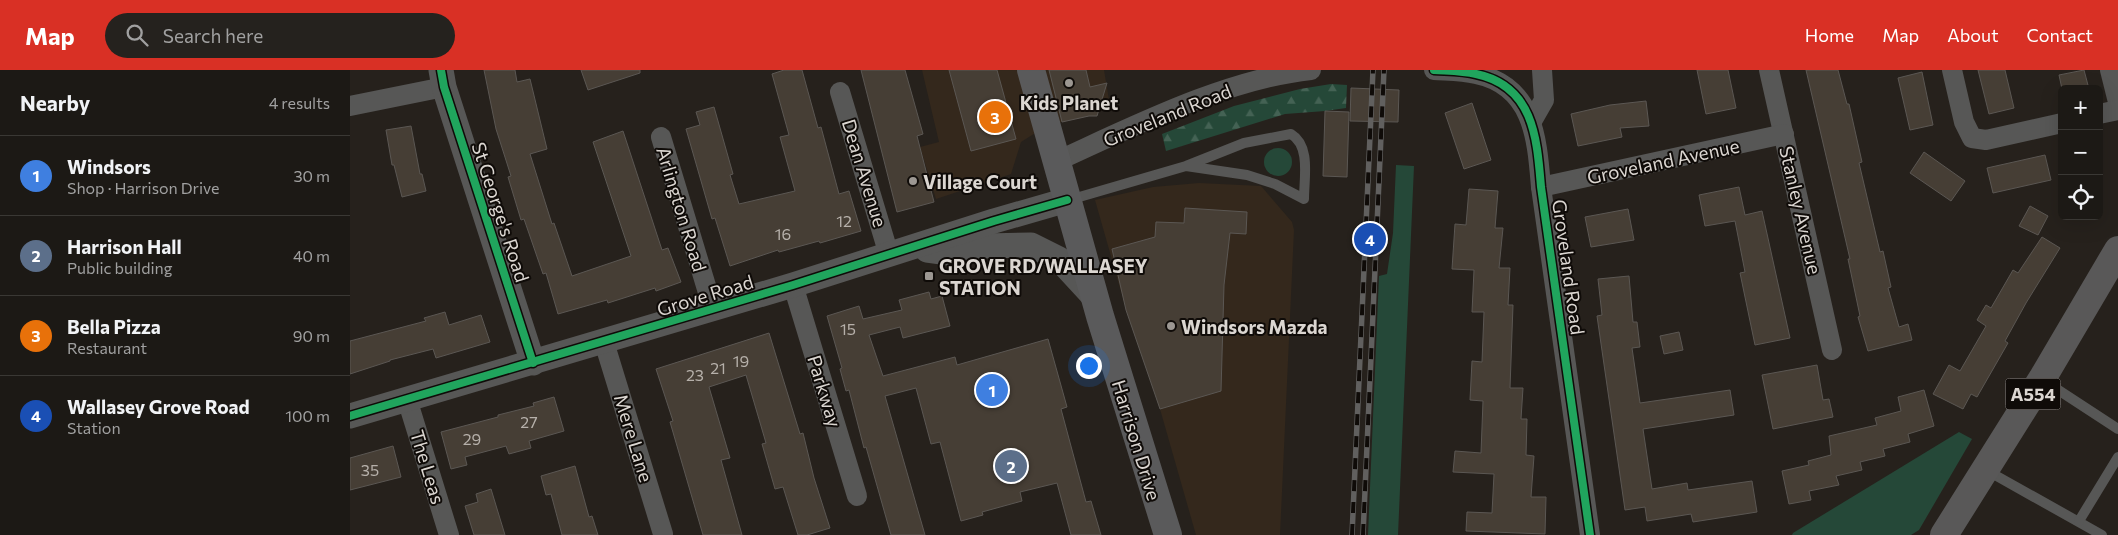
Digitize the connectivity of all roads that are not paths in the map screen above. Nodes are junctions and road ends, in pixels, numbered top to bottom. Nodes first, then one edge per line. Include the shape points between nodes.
1 (1031, 70) edge
2 (1311, 70) edge
3 (1434, 70) edge
4 (1542, 70) edge
5 (1769, 70) edge
6 (1952, 70) edge
7 (2110, 70) edge
8 (443, 79) edge
9 (840, 92) dead end
10 (2118, 102) edge
11 (350, 106) edge
12 (2118, 110) edge
13 (2103, 113) edge
14 (1532, 121) junction
15 (2058, 124) edge
16 (1784, 134) junction
17 (661, 137) dead end
18 (1055, 162) junction
19 (1186, 166) junction
20 (1541, 188) junction
21 (1067, 200) junction
22 (2118, 250) edge
23 (900, 251) junction
24 (793, 285) junction
25 (1095, 298) junction
26 (712, 309) junction
27 (604, 342) junction
28 (1832, 350) dead end
29 (533, 363) junction
30 (2042, 379) junction
31 (407, 399) junction
32 (350, 416) edge
33 (2118, 428) edge
34 (2118, 457) edge
35 (1985, 469) junction
36 (857, 496) dead end
37 (2079, 521) junction
38 (663, 534) edge
39 (449, 535) edge
40 (1168, 535) edge
41 (1590, 535) edge
42 (1944, 535) edge
43 (2102, 535) edge

1 - 18 main road, Harrison Drive
2 - 18 street, Groveland Road via 1257,80 1211,96
3 - 14 street, Groveland Road via 1478,74 1505,86 1521,101
4 - 14 street via 1544,100
5 - 16 street, Stanley Avenue
6 - 15 street via 1964,122 1972,138 1986,140
7 - 10 street
8 - 11 street
8 - 29 street, St George's Road
9 - 23 street, Dean Avenue
12 - 13 street
14 - 20 street, Groveland Road
16 - 20 street, Groveland Avenue
16 - 28 street, Stanley Avenue
17 - 26 street, Arlington Road
18 - 21 main road, Harrison Drive
19 - 19 lane via 1247,175 1275,184 1304,199 1304,147 1291,134 1244,143
19 - 21 lane
20 - 41 street, Groveland Road
21 - 23 street, Grove Road
21 - 25 main road, Harrison Drive
22 - 30 main road, A554
23 - 24 street, Grove Road
23 - 25 street, Grove Road via 949,253 985,246 1031,246 1059,259
24 - 26 street, Grove Road
24 - 36 street, Parkway
25 - 40 main road, Harrison Drive
26 - 27 street, Grove Road
27 - 29 street, Grove Road
27 - 38 street, Mere Lane
29 - 31 street, Grove Road
30 - 33 lane
30 - 35 main road, A554
31 - 32 street, Grove Road
31 - 39 street, The Leas
34 - 37 lane
35 - 37 lane
35 - 42 main road, A554
37 - 43 lane

